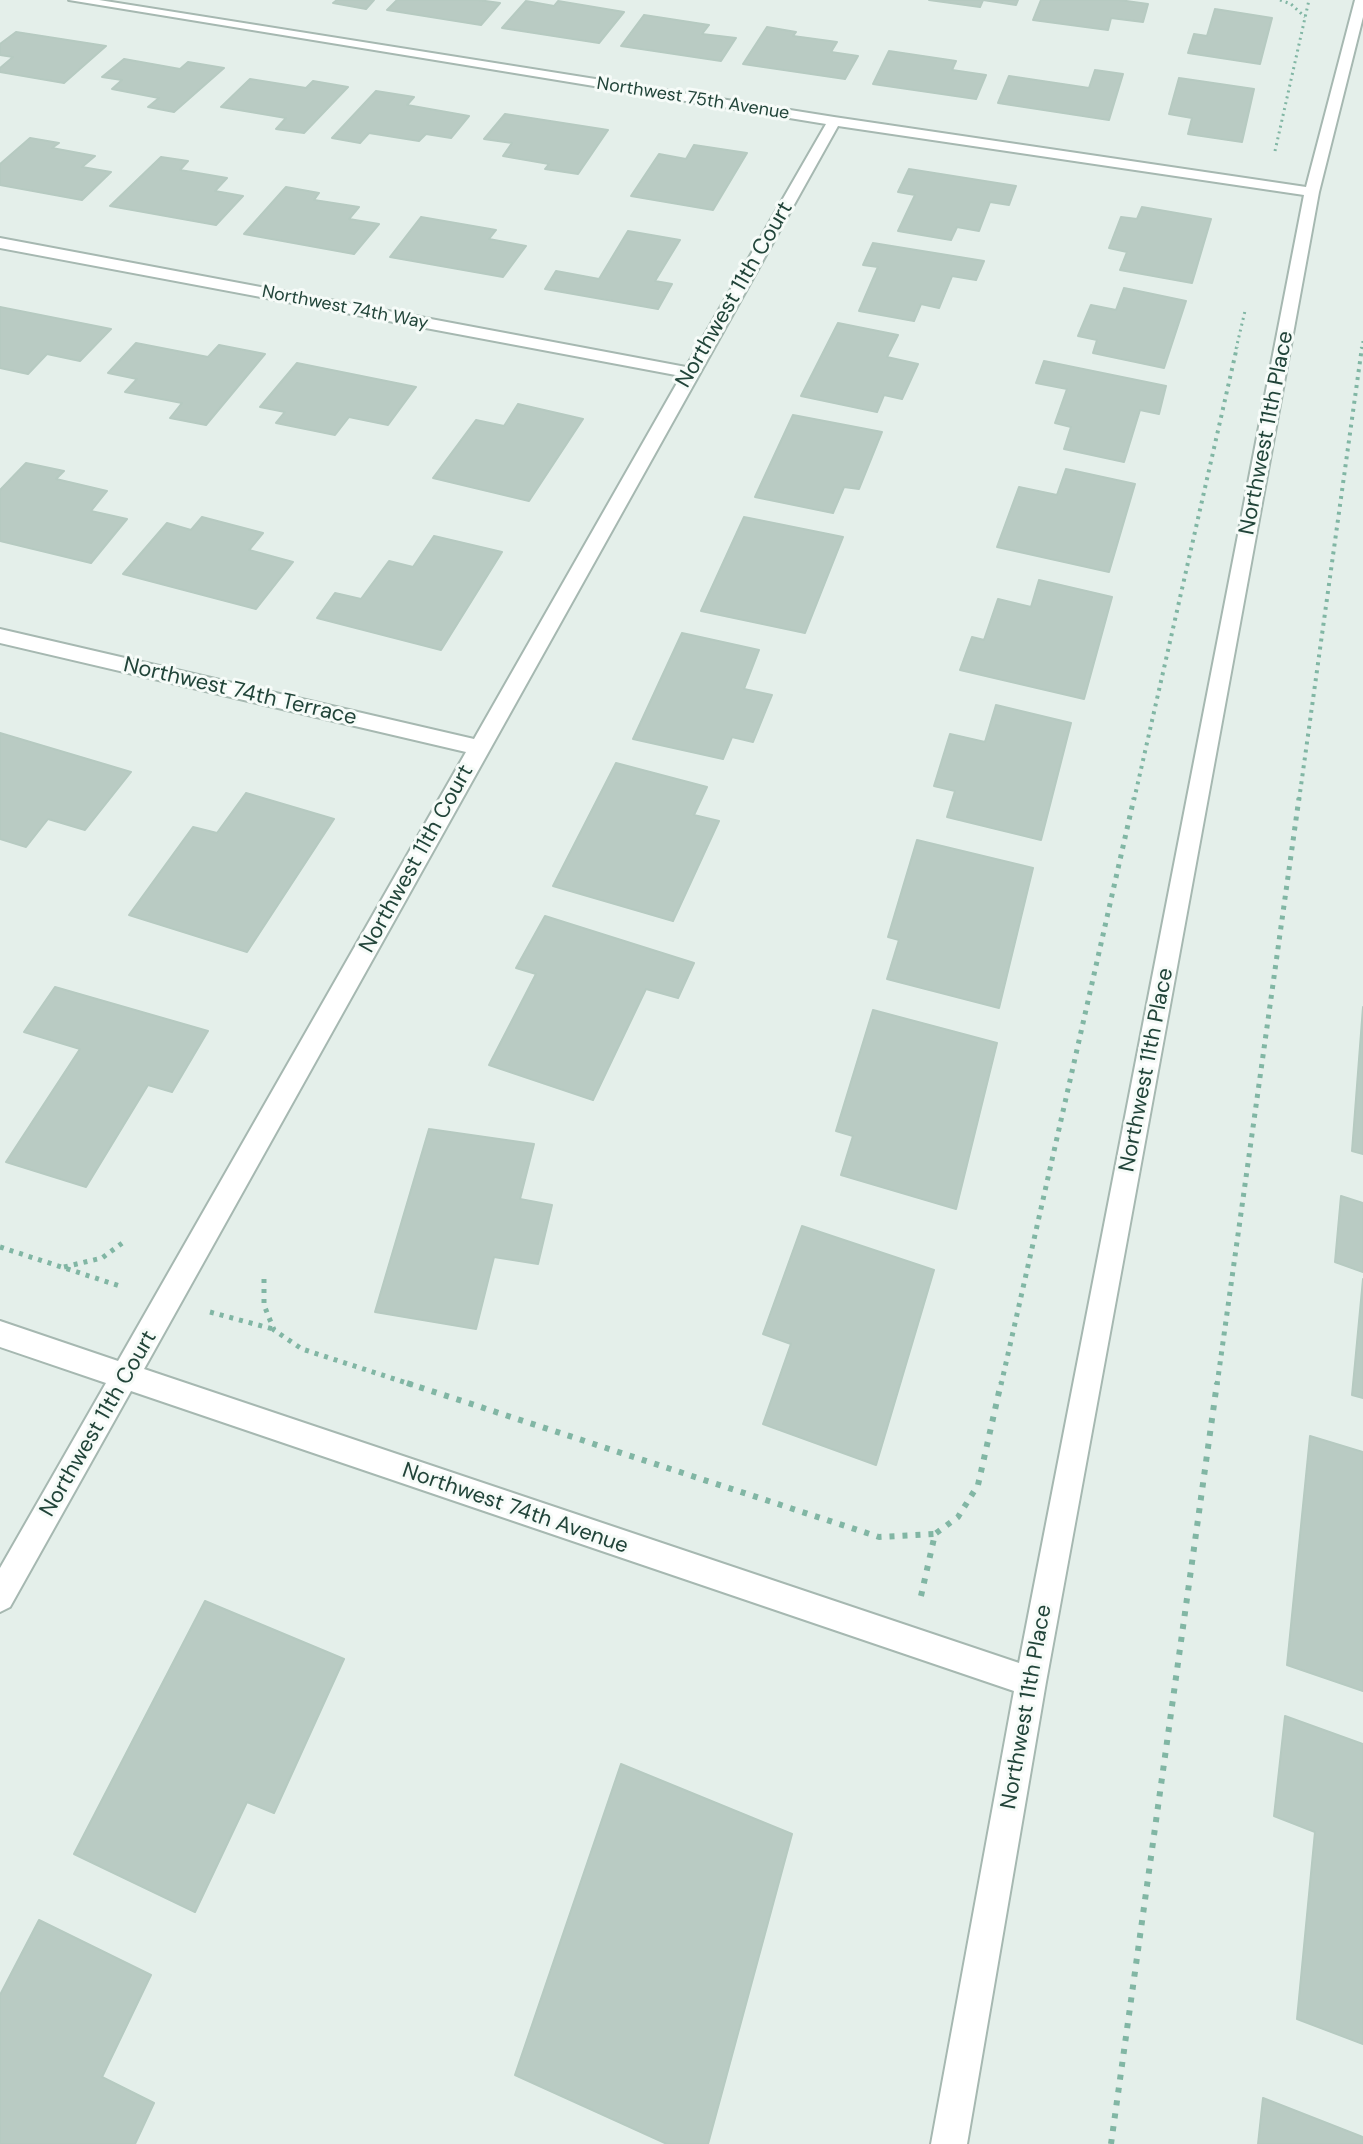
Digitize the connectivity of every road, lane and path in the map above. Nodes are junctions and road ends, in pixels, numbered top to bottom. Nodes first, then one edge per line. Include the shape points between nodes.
1 (75, 0) edge
2 (1280, 0) edge
3 (1309, 0) edge
4 (1361, 0) edge
5 (1306, 20) junction
6 (834, 121) junction
7 (1273, 186) junction
8 (1312, 192) junction
9 (0, 243) edge
10 (1245, 308) dead end
11 (1363, 341) edge
12 (691, 373) junction
13 (0, 636) edge
14 (480, 748) junction
15 (125, 1241) dead end
16 (63, 1268) dead end
17 (264, 1279) dead end
18 (0, 1334) edge
19 (125, 1378) junction
20 (935, 1534) junction
21 (0, 1597) edge
22 (911, 1642) junction
23 (1031, 1682) junction
24 (949, 2144) edge
25 (1111, 2144) edge

1 - 6 street, Northwest 75th Avenue
2 - 5 path via 1303,12
3 - 5 path
4 - 8 street, Northwest 11th Place
5 - 7 path via 1269,159
6 - 7 street, Northwest 75th Avenue
6 - 12 street, Northwest 11th Court
7 - 8 street, Northwest 75th Avenue
8 - 23 street, Northwest 11th Place
9 - 12 street, Northwest 74th Way
10 - 20 path via 978,1485 958,1517
11 - 25 path
12 - 14 street, Northwest 11th Court
13 - 14 street, Northwest 74th Terrace
14 - 19 street, Northwest 11th Court
15 - 16 path via 102,1258
17 - 20 path via 264,1305 274,1330 302,1349 879,1537
18 - 19 street, Northwest 74th Avenue
19 - 21 street, Northwest 11th Court
19 - 22 street, Northwest 74th Avenue
20 - 22 path
22 - 23 street, Northwest 74th Avenue
23 - 24 street, Northwest 11th Place

